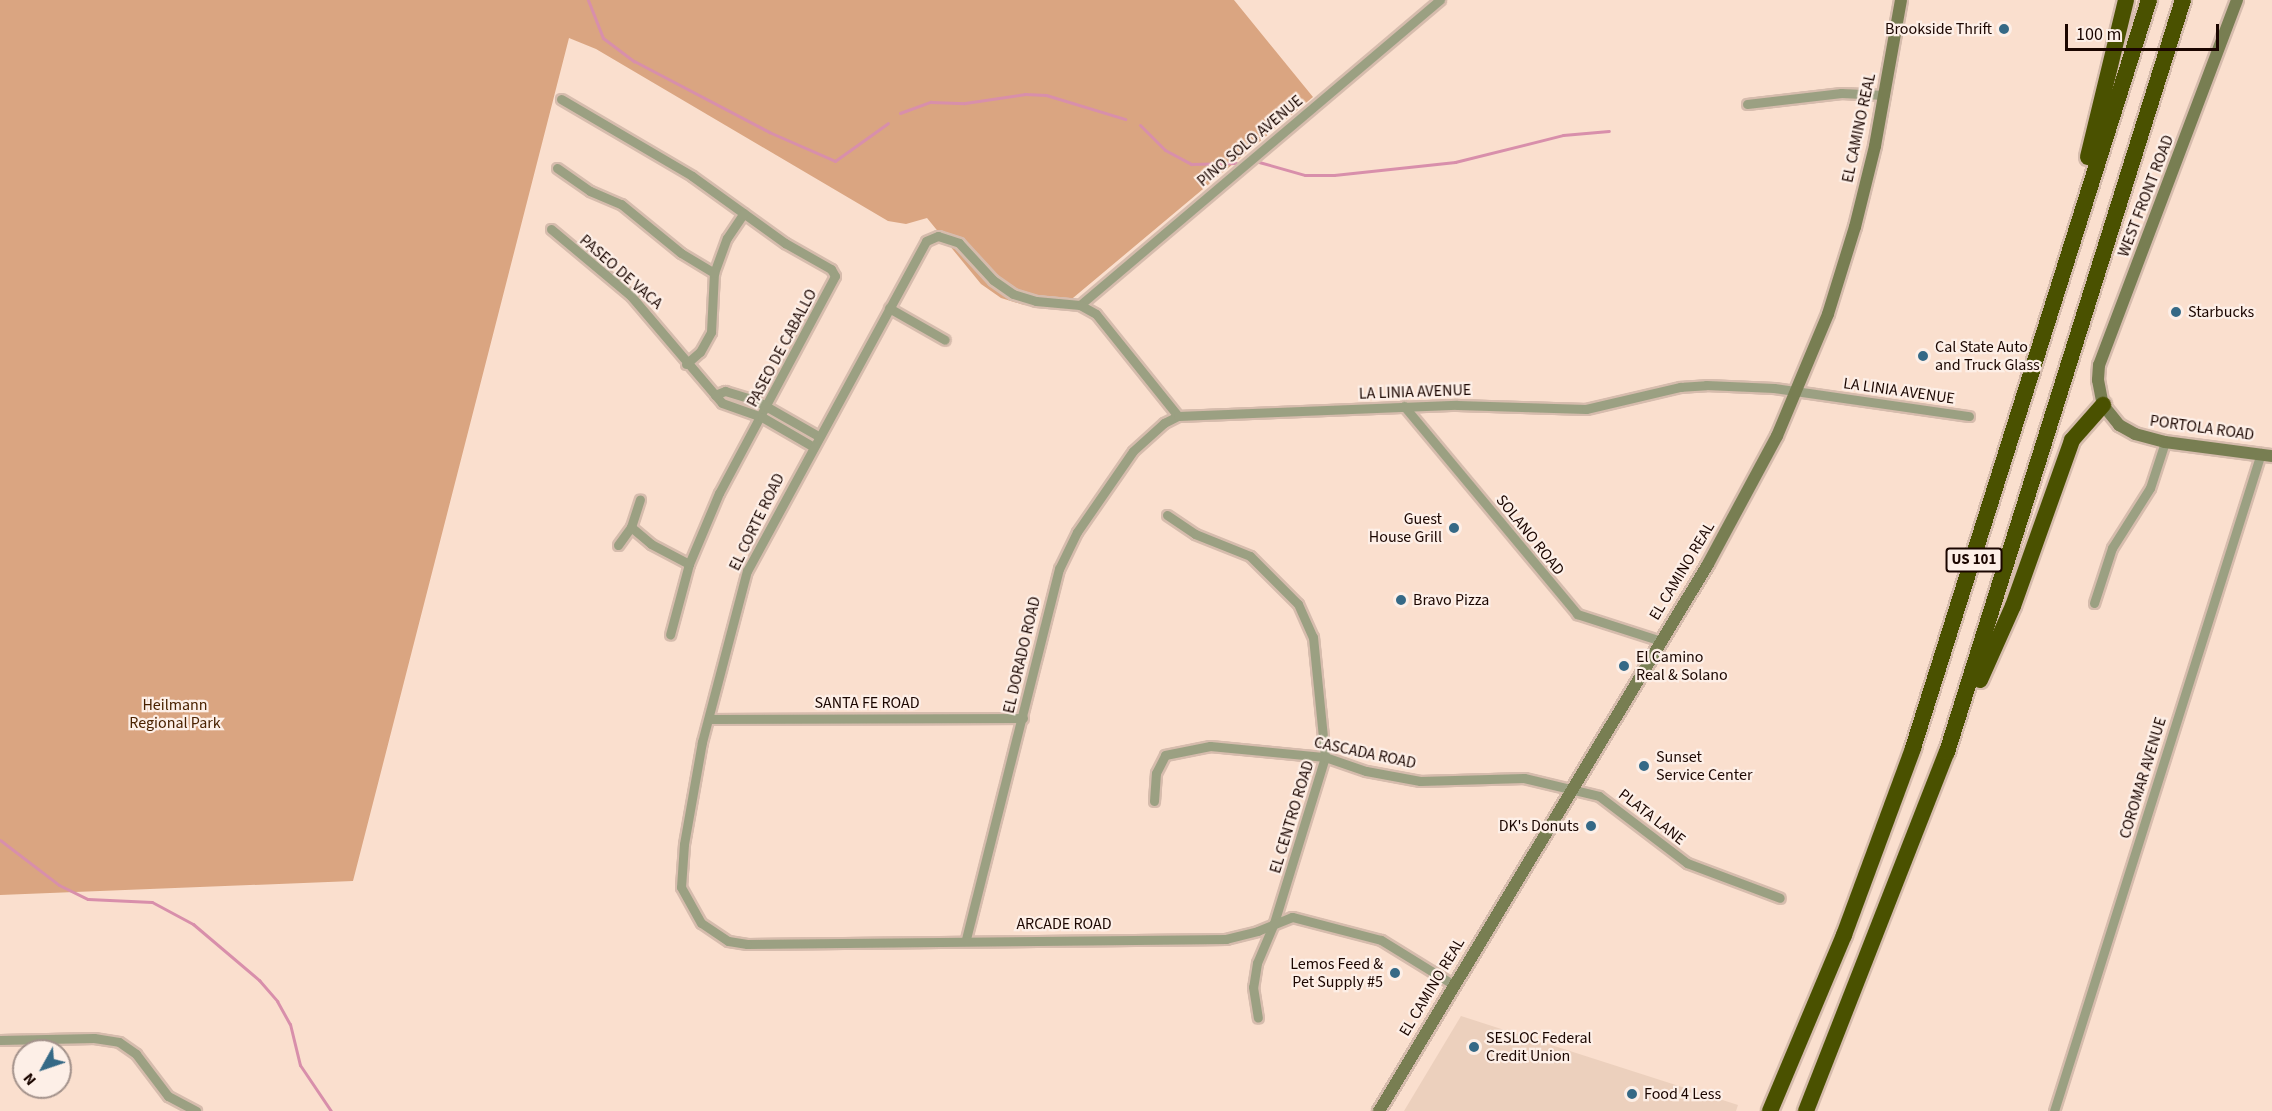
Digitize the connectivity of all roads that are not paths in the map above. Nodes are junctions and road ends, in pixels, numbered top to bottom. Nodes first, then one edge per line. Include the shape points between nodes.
1 (1440, 0) edge
2 (1901, 0) edge
3 (2126, 0) edge
4 (2149, 0) edge
5 (2183, 0) edge
6 (2237, 0) edge
7 (1885, 95) junction
8 (561, 99) dead end
9 (1748, 104) dead end
10 (557, 168) dead end
11 (744, 213) junction
12 (550, 229) dead end
13 (2063, 272) junction
14 (714, 273) junction
15 (1080, 305) junction
16 (889, 308) junction
17 (945, 340) dead end
18 (686, 364) junction
19 (1797, 392) junction
20 (715, 394) junction
21 (2103, 405) junction
22 (768, 406) junction
23 (1404, 406) junction
24 (1178, 416) junction
25 (1969, 416) dead end
26 (762, 417) junction
27 (792, 419) junction
28 (786, 430) junction
29 (818, 436) junction
30 (2165, 442) junction
31 (812, 446) junction
32 (2269, 453) edge
33 (640, 499) dead end
34 (1167, 514) dead end
35 (631, 527) junction
36 (618, 545) dead end
37 (689, 564) junction
38 (2094, 603) dead end
39 (670, 635) dead end
40 (1662, 641) junction
41 (1023, 718) junction
42 (711, 719) junction
43 (1947, 752) junction
44 (1325, 758) junction
45 (1572, 789) junction
46 (1154, 801) dead end
47 (681, 887) joint
48 (1780, 898) dead end
49 (1274, 922) junction
50 (966, 939) junction
51 (1454, 985) junction
52 (1258, 1018) dead end
53 (0, 1040) edge
54 (196, 1111) edge
55 (1379, 1111) edge
56 (1770, 1111) edge
57 (1806, 1111) edge
58 (2054, 1111) edge

1 - 15 street, PINO SOLO AVENUE
2 - 7 main road, EL CAMINO REAL
3 - 13 highway
4 - 13 highway, US 101
5 - 43 highway, US 101
6 - 21 main road, WEST FRONT ROAD via 2099,365
7 - 9 street via 1841,93
7 - 19 main road, EL CAMINO REAL via 1848,252
8 - 11 street, PASEO DE CABALLO via 660,156
10 - 14 street via 590,191 621,204 681,253
11 - 14 street via 727,238
11 - 22 street, PASEO DE CABALLO via 785,243 831,269 835,276
12 - 18 street, PASEO DE VACA via 631,296
13 - 56 highway, US 101 via 1913,748 1852,914
14 - 18 street via 711,332 700,352
15 - 16 street, EL CORTE ROAD via 1036,301 1013,294 993,280 959,243 934,237 926,241
15 - 24 street via 1107,324
16 - 17 street
16 - 29 street, EL CORTE ROAD
18 - 20 street, PASEO DE VACA
19 - 23 street, LA LINIA AVENUE via 1706,385 1680,387 1586,409
19 - 25 street, LA LINIA AVENUE
19 - 40 main road, EL CAMINO REAL via 1744,501
20 - 22 street via 724,391
20 - 26 street, PASEO DE VACA via 722,403
21 - 30 main road, PORTOLA ROAD via 2119,425
21 - 43 highway via 2072,440 2013,606
22 - 26 street, PASEO DE CABALLO
22 - 27 street
23 - 24 street, LA LINIA AVENUE
23 - 40 street, SOLANO ROAD via 1577,614
24 - 41 street, EL DORADO ROAD via 1164,423 1133,451 1066,552 1054,584
26 - 28 street, PASEO DE VACA
26 - 37 street, PASEO DE CABALLO via 719,493
27 - 28 street
27 - 29 street
28 - 31 street, PASEO DE VACA
29 - 31 street, EL CORTE ROAD
30 - 32 main road, PORTOLA ROAD
30 - 38 street via 2150,488 2112,548
31 - 42 street, EL CORTE ROAD via 747,571
32 - 58 street, COROMAR AVENUE
33 - 35 street
34 - 44 street, EL CENTRO ROAD via 1196,534 1250,556 1305,614 1313,637
35 - 36 street
35 - 37 street via 658,548
37 - 39 street, PASEO DE CABALLO
40 - 45 main road, EL CAMINO REAL
41 - 42 street, SANTA FE ROAD
41 - 50 street, EL DORADO ROAD
42 - 47 street, EL CORTE ROAD via 702,742 691,802
43 - 57 highway, US 101
44 - 45 street, CASCADA ROAD via 1390,777 1420,781 1524,778
44 - 46 street, CASCADA ROAD via 1227,746 1177,749 1160,761
44 - 49 street, EL CENTRO ROAD
45 - 48 street, PLATA LANE via 1610,803 1650,838 1687,862
45 - 51 main road, EL CAMINO REAL
47 - 50 street, ARCADE ROAD via 701,923 728,941
49 - 50 street, ARCADE ROAD via 1258,932 1226,939
49 - 51 street, ARCADE ROAD via 1292,917 1381,940
49 - 52 street, EL CENTRO ROAD via 1257,963 1253,987
51 - 55 main road, EL CAMINO REAL
53 - 54 street via 94,1038 119,1042 135,1054 168,1096

